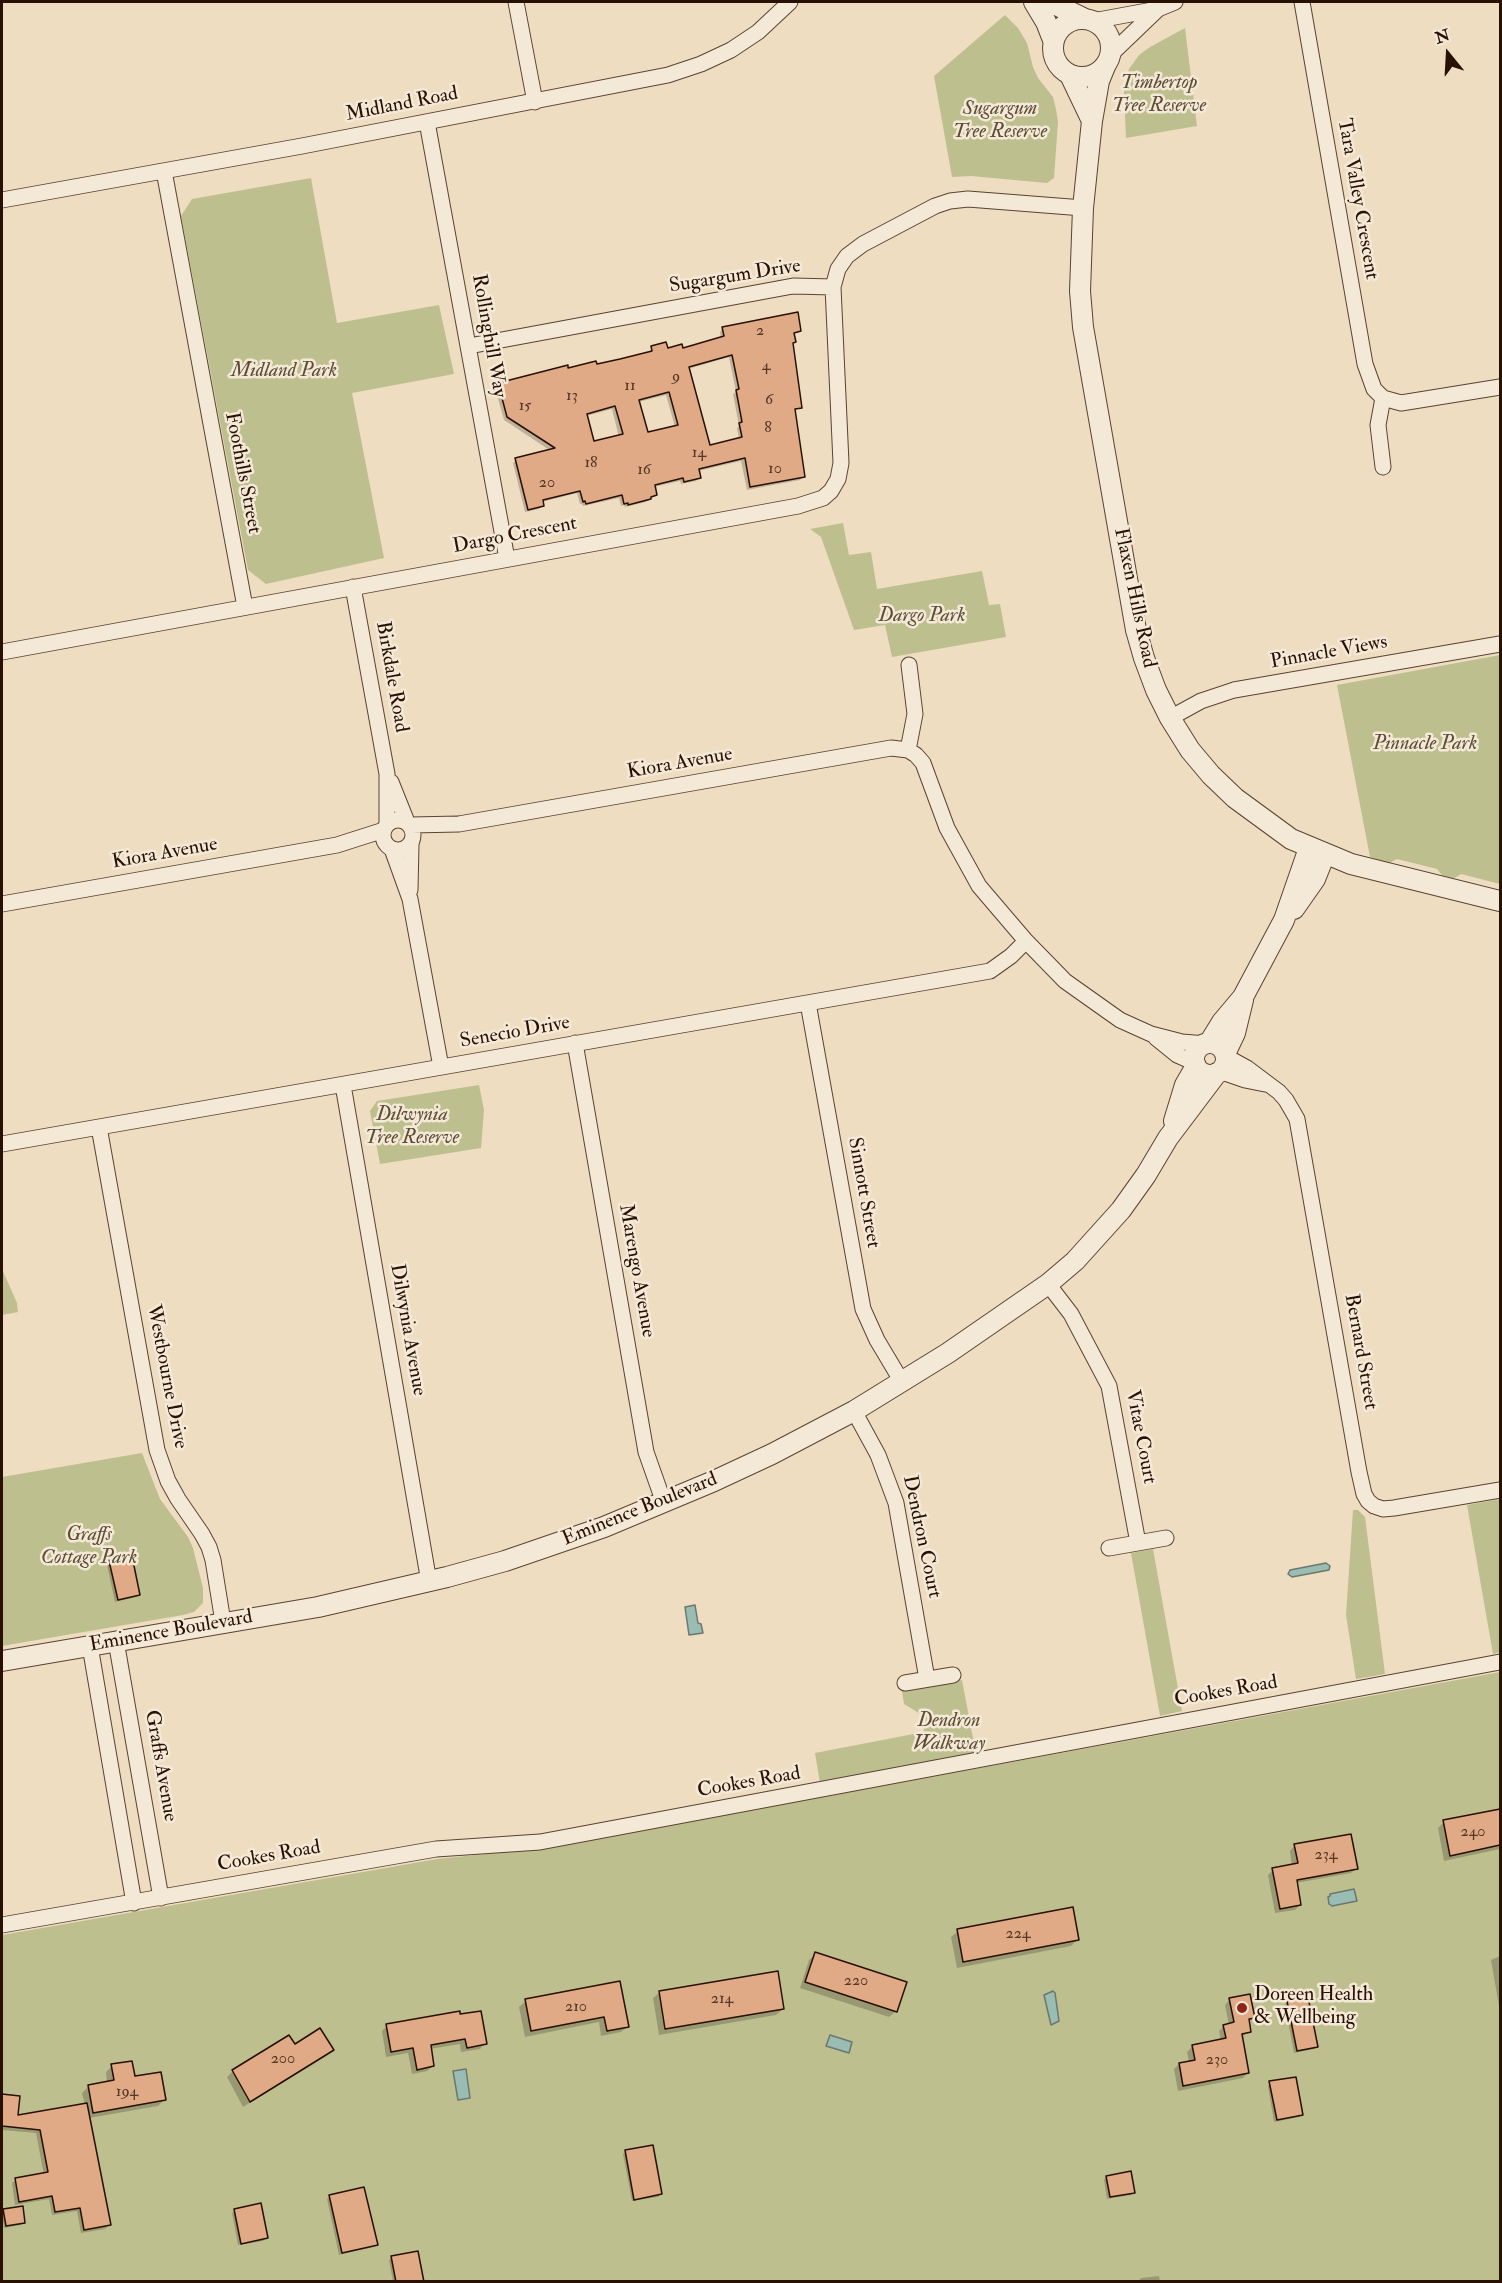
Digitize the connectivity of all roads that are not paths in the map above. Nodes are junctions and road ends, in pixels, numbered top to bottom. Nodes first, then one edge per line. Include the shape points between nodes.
1 (516, 2) edge
2 (790, 2) edge
3 (1034, 2) edge
4 (1050, 2) edge
5 (1176, 2) edge
6 (1302, 2) edge
7 (1158, 9) junction
8 (1089, 20) junction
9 (1053, 40) junction
10 (1108, 60) junction
11 (1070, 75) junction
12 (535, 102) junction
13 (1092, 121) junction
14 (427, 122) junction
15 (164, 171) junction
16 (2, 200) edge
17 (1083, 208) junction
18 (833, 287) junction
19 (469, 346) junction
20 (1500, 387) edge
21 (1383, 398) junction
22 (1383, 467) dead end
23 (507, 559) junction
24 (353, 587) junction
25 (245, 607) junction
26 (1500, 644) edge
27 (2, 652) edge
28 (909, 665) dead end
29 (1170, 718) junction
30 (908, 750) junction
31 (387, 774) junction
32 (410, 833) junction
33 (388, 837) junction
34 (1317, 851) junction
35 (410, 899) junction
36 (1500, 901) edge
37 (2, 904) edge
38 (1026, 941) junction
39 (808, 1003) junction
40 (1151, 1034) junction
41 (575, 1043) junction
42 (1217, 1057) junction
43 (1195, 1064) junction
44 (441, 1068) junction
45 (343, 1084) junction
46 (99, 1127) junction
47 (1168, 1138) junction
48 (2, 1144) edge
49 (1048, 1284) junction
50 (902, 1382) junction
51 (854, 1411) junction
52 (1500, 1490) edge
53 (664, 1503) junction
54 (1166, 1538) dead end
55 (1138, 1543) junction
56 (1109, 1548) dead end
57 (429, 1582) junction
58 (223, 1622) junction
59 (116, 1641) junction
60 (90, 1646) junction
61 (2, 1661) edge
62 (1500, 1662) edge
63 (953, 1675) dead end
64 (927, 1679) junction
65 (905, 1683) dead end
66 (161, 1898) junction
67 (134, 1903) junction
68 (2, 1925) edge

1 - 12 street
2 - 12 street, Midland Road via 758,32 701,64 635,83
3 - 9 street
4 - 8 street
5 - 7 street
6 - 21 street, Tara Valley Crescent via 1365,364 1374,389
7 - 8 street
7 - 10 street
8 - 9 street via 1069,22
8 - 10 street via 1110,39
9 - 11 street via 1057,65
10 - 11 street via 1094,75
10 - 13 street, Flaxen Hills Road
11 - 13 street
12 - 14 street, Midland Road
13 - 17 street, Flaxen Hills Road
14 - 15 street, Midland Road
14 - 19 street, Rollinghill Way
15 - 16 street, Midland Road
15 - 25 street, Foothills Street
17 - 18 street via 975,199 950,201 863,244 847,256
17 - 29 street, Flaxen Hills Road via 1083,327 1136,630
18 - 19 street, Sugargum Drive via 793,285
18 - 23 street, Dargo Crescent via 840,463 838,479 823,498 798,506
19 - 23 street, Rollinghill Way
20 - 21 street via 1412,402
21 - 22 street via 1378,425
23 - 24 street, Dargo Crescent
24 - 25 street, Dargo Crescent
24 - 31 street, Birkdale Road
25 - 27 street, Dargo Crescent
26 - 29 street, Pinnacle Views via 1234,690 1201,701
28 - 30 street via 915,714
29 - 34 street, Flaxen Hills Road via 1190,750 1234,798 1261,819
30 - 32 street, Kiora Avenue via 891,748
30 - 38 street via 923,763 947,828 980,886
31 - 32 street, Birkdale Road
31 - 33 street, Birkdale Road
32 - 33 street via 402,850
32 - 33 street via 396,819
32 - 35 street, Birkdale Road
33 - 35 street, Birkdale Road
33 - 37 street, Kiora Avenue
34 - 36 street, Flaxen Hills Road via 1352,864
34 - 42 street, Eminence Boulevard via 1315,879 1284,920 1243,998 1222,1022
35 - 44 street, Birkdale Road
38 - 39 street, Senecio Drive via 990,970
38 - 40 street via 1065,981 1089,999 1120,1020
39 - 41 street, Senecio Drive
39 - 50 street, Sinnott Street via 863,1309
40 - 42 street
40 - 43 street
41 - 44 street, Senecio Drive
41 - 53 street, Marengo Avenue via 646,1452
42 - 43 street via 1207,1074
42 - 47 street, Eminence Boulevard
42 - 52 street, Bernard Street via 1247,1068 1286,1100 1297,1119 1359,1472 1368,1501 1383,1509
43 - 47 street, Eminence Boulevard
44 - 45 street, Senecio Drive
45 - 46 street, Senecio Drive
45 - 57 street, Dilwynia Avenue
46 - 48 street, Senecio Drive
46 - 58 street, Westbourne Drive via 157,1450 173,1490 202,1534 213,1560
47 - 49 street, Eminence Boulevard via 1121,1210 1075,1261
49 - 50 street, Eminence Boulevard
49 - 55 street, Vitae Court via 1071,1314 1109,1386
50 - 51 street, Eminence Boulevard
51 - 53 street, Eminence Boulevard
51 - 64 street, Dendron Court via 878,1455 896,1503
53 - 57 street, Eminence Boulevard via 556,1544
54 - 55 street
55 - 56 street
57 - 58 street, Eminence Boulevard via 318,1607
58 - 59 street, Eminence Boulevard
59 - 60 street, Eminence Boulevard
59 - 66 street, Graffs Avenue
60 - 61 street, Eminence Boulevard
60 - 67 street
62 - 66 street, Cookes Road via 540,1842 442,1848
63 - 64 street
64 - 65 street
66 - 67 street, Cookes Road
67 - 68 street, Cookes Road

